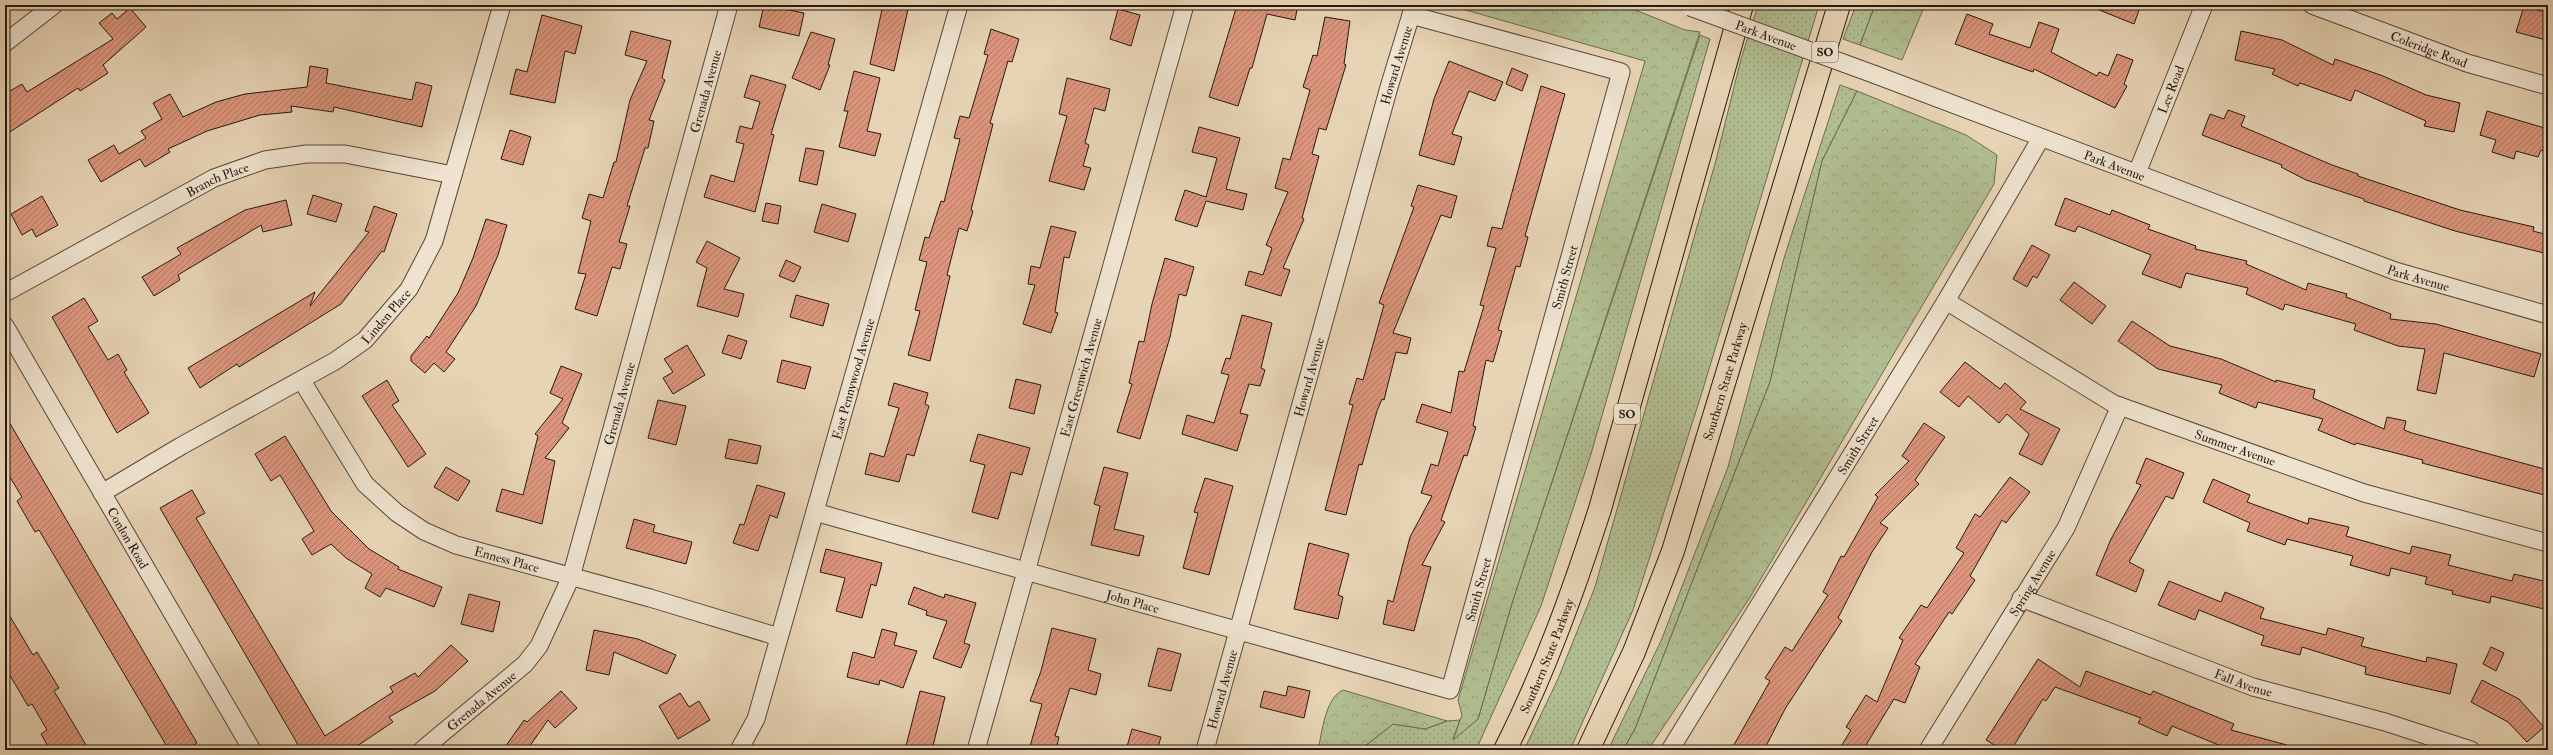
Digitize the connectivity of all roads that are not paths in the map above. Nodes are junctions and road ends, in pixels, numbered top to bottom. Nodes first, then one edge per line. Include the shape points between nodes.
1 (54, 5) edge
2 (502, 5) edge
3 (729, 5) edge
4 (959, 5) edge
5 (1186, 5) edge
6 (1742, 5) edge
7 (1839, 5) edge
8 (2204, 5) edge
9 (2312, 5) edge
10 (1687, 6) edge
11 (1413, 10) edge
12 (5, 43) edge
13 (2548, 86) edge
14 (2041, 138) junction
15 (2137, 173) junction
16 (453, 175) junction
17 (5, 293) edge
18 (1946, 301) junction
19 (2548, 315) edge
20 (5, 326) edge
21 (302, 381) junction
22 (2120, 406) junction
23 (102, 493) junction
24 (815, 512) junction
25 (2548, 543) edge
26 (1026, 571) junction
27 (571, 577) junction
28 (2022, 598) junction
29 (1238, 631) junction
30 (779, 637) junction
31 (1450, 690) joint
32 (252, 750) edge
33 (422, 750) edge
34 (739, 750) edge
35 (976, 750) edge
36 (1205, 750) edge
37 (1505, 750) edge
38 (1588, 750) edge
39 (1670, 750) edge
40 (1928, 750) edge
41 (2471, 750) edge

1 - 12 street
2 - 16 street, Linden Place
3 - 27 street, Grenada Avenue
4 - 24 street, East Pennywood Avenue
5 - 26 street, East Greenwich Avenue
6 - 37 highway, Southern State Parkway / SO via 1610,477 1579,577 1554,642
7 - 38 highway, Southern State Parkway / SO via 1673,551 1634,652
8 - 15 street, Lee Road
9 - 13 street, Coleridge Road via 2467,63
10 - 14 street, Park Avenue, bridge
11 - 29 street, Howard Avenue via 1389,87
11 - 31 street, Smith Street via 1621,72
14 - 15 street, Park Avenue
14 - 18 street, Smith Street
15 - 19 street, Park Avenue via 2396,271
16 - 17 street, Branch Place via 345,154 306,154 265,160 214,178
16 - 21 street, Linden Place via 434,241 409,289 365,340 335,362
18 - 22 street, Summer Avenue
18 - 39 street, Smith Street
20 - 23 street, Conlon Road
21 - 23 street, Linden Place via 181,446
21 - 27 street, Enness Place via 365,484 397,513 424,531 456,545
22 - 25 street, Summer Avenue via 2364,493
22 - 28 street, Spring Avenue via 2066,528
23 - 32 street, Conlon Road
24 - 26 street, John Place
24 - 30 street, East Pennywood Avenue
26 - 29 street, John Place
26 - 35 street, East Greenwich Avenue
27 - 30 street, Enness Place
27 - 33 street, Grenada Avenue via 539,646 525,664
28 - 40 street, Spring Avenue
28 - 41 street, Fall Avenue via 2253,687 2385,722
29 - 31 street, John Place
29 - 36 street, Howard Avenue
30 - 34 street, East Pennywood Avenue via 756,719

